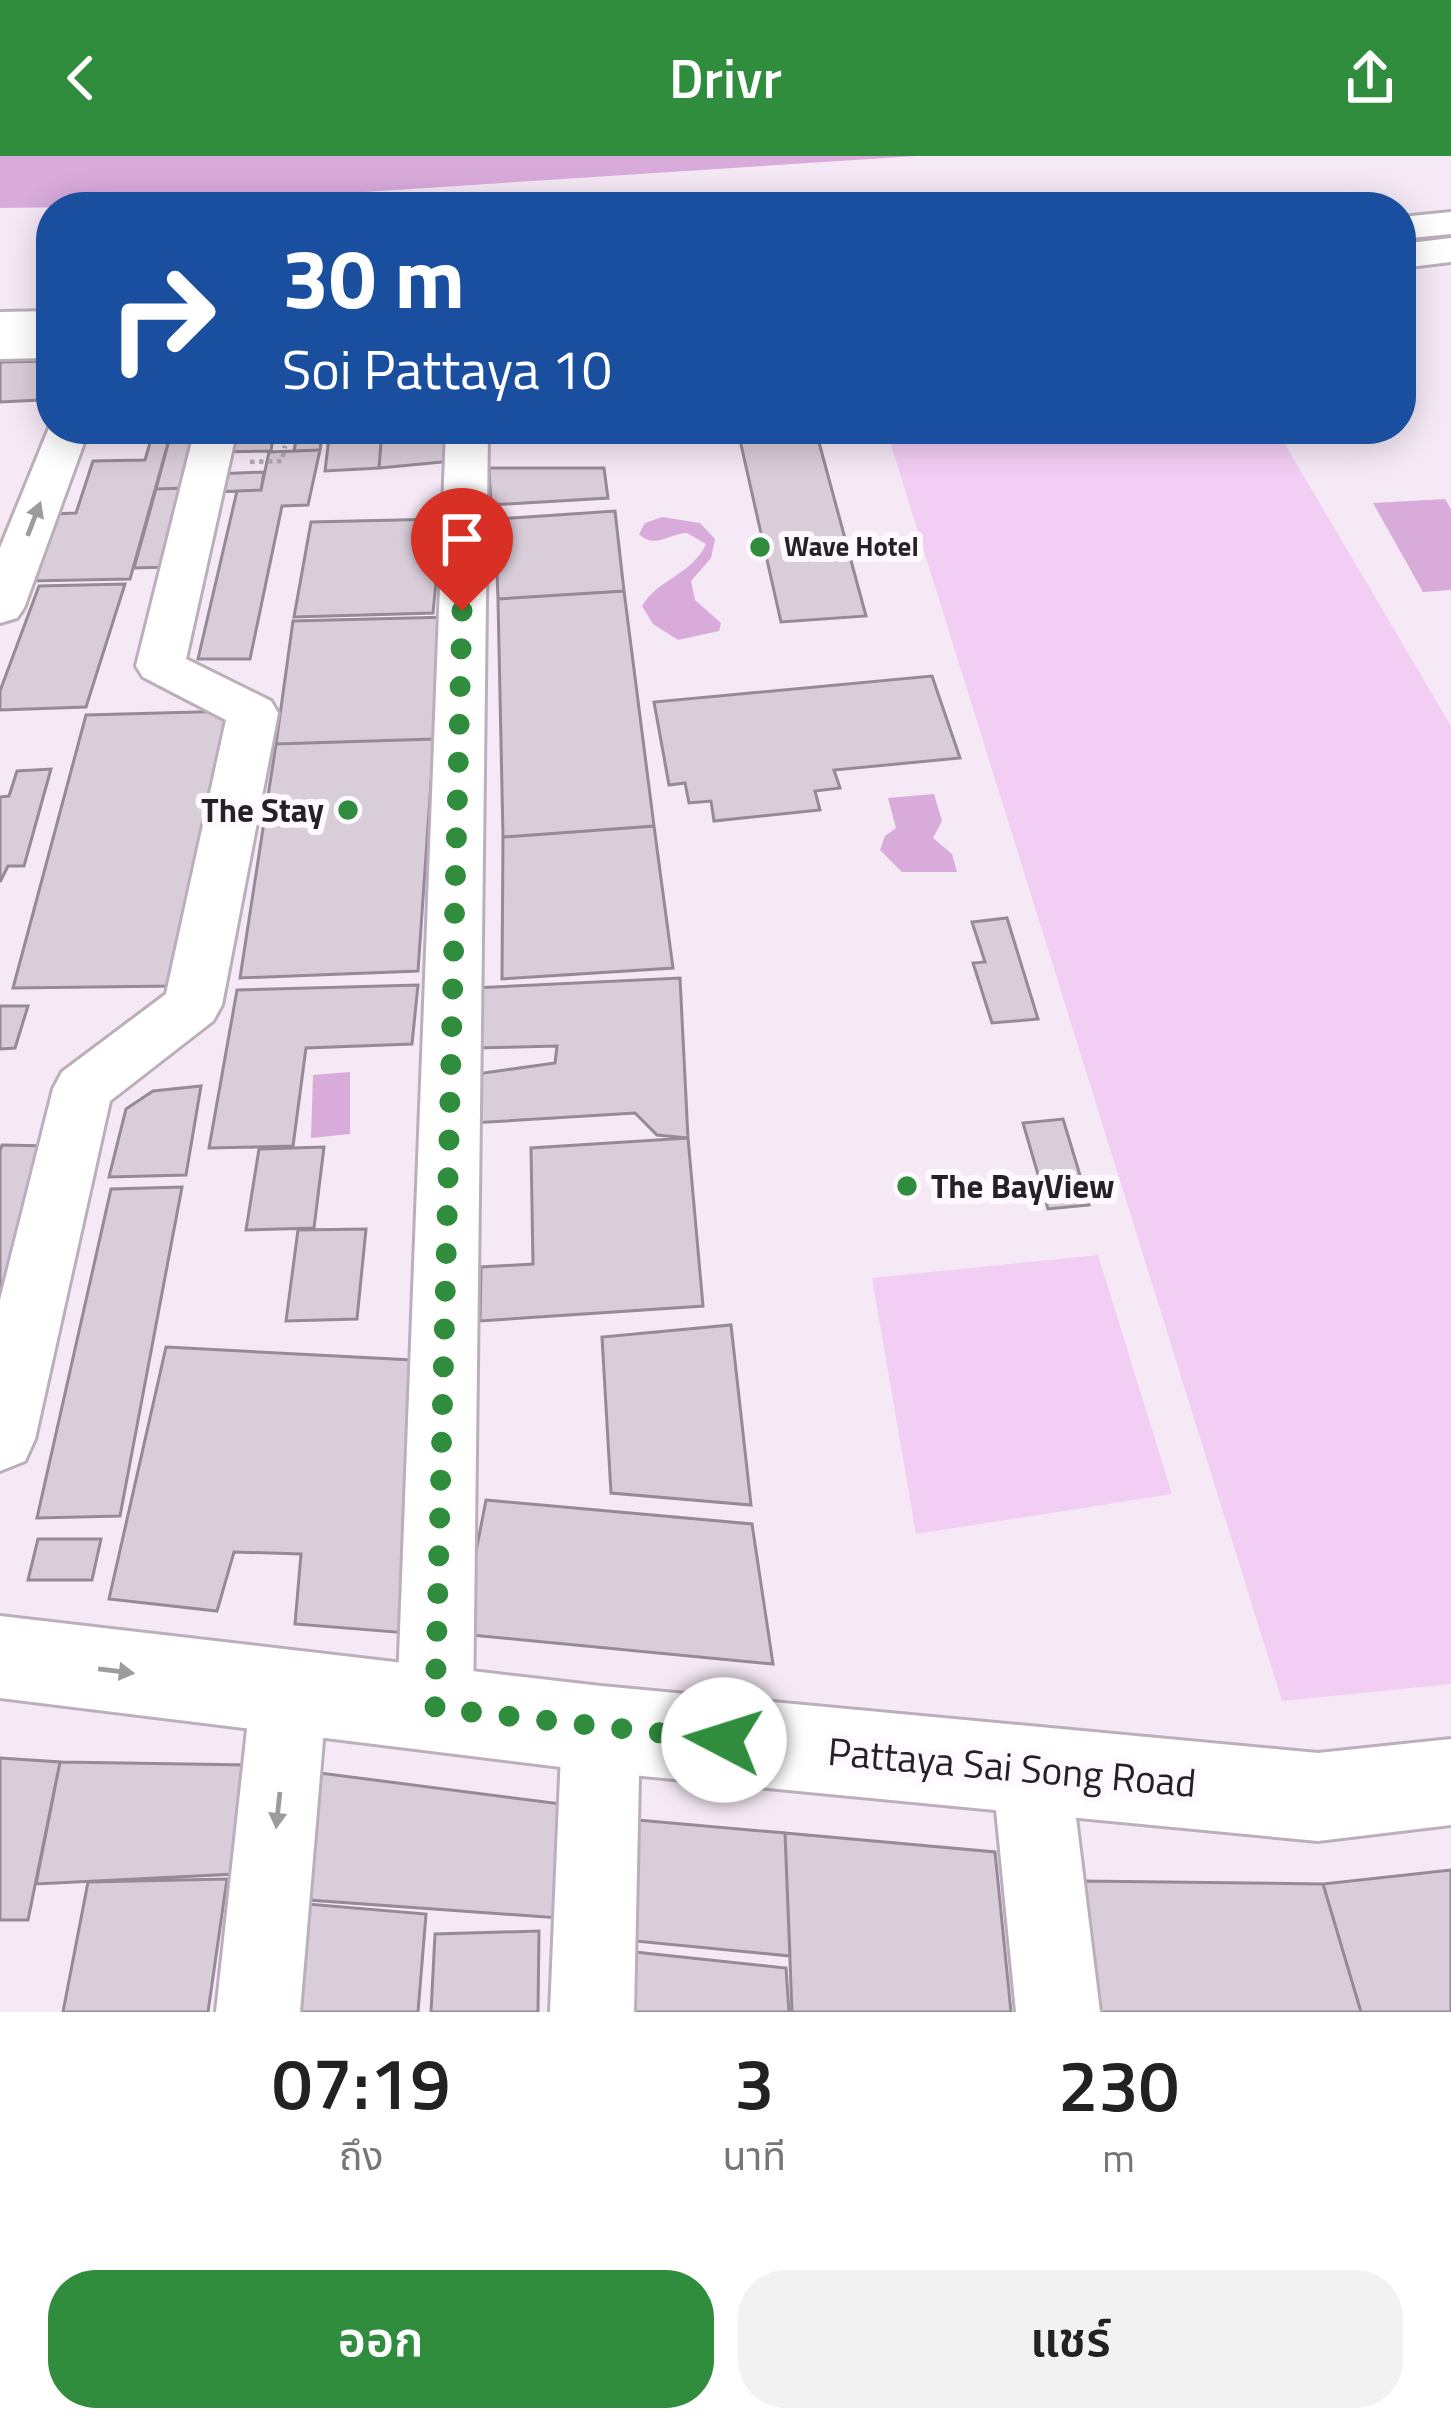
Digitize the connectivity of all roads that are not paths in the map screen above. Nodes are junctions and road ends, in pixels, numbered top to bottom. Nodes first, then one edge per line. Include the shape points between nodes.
1 (1451, 223) edge
2 (1416, 226) edge
3 (1451, 250) edge
4 (1416, 254) edge
5 (36, 323) edge
6 (0, 324) edge
7 (36, 345) edge
8 (0, 346) edge
9 (62, 444) edge
10 (212, 444) edge
11 (479, 444) edge
12 (0, 608) edge
13 (0, 1439) edge
14 (0, 1657) edge
15 (289, 1693) junction
16 (435, 1708) junction
17 (602, 1729) junction
18 (1031, 1769) junction
19 (1451, 1782) edge
20 (258, 2012) edge
21 (592, 2012) edge
22 (1058, 2012) edge

1 - 2 street
3 - 4 main road
5 - 6 street
7 - 8 main road
12 -> 9 street
10 - 13 street via 160,666 253,713 193,1005 82,1089
11 - 16 street
14 -> 15 main road, Pattaya Sai Song Road
15 - 16 main road, Pattaya Sai Song Road
15 -> 20 street
16 - 17 main road, Pattaya Sai Song Road
17 - 18 main road, Pattaya Sai Song Road
17 - 21 street
18 - 19 main road, Pattaya Sai Song Road via 1318,1796
18 - 22 street

